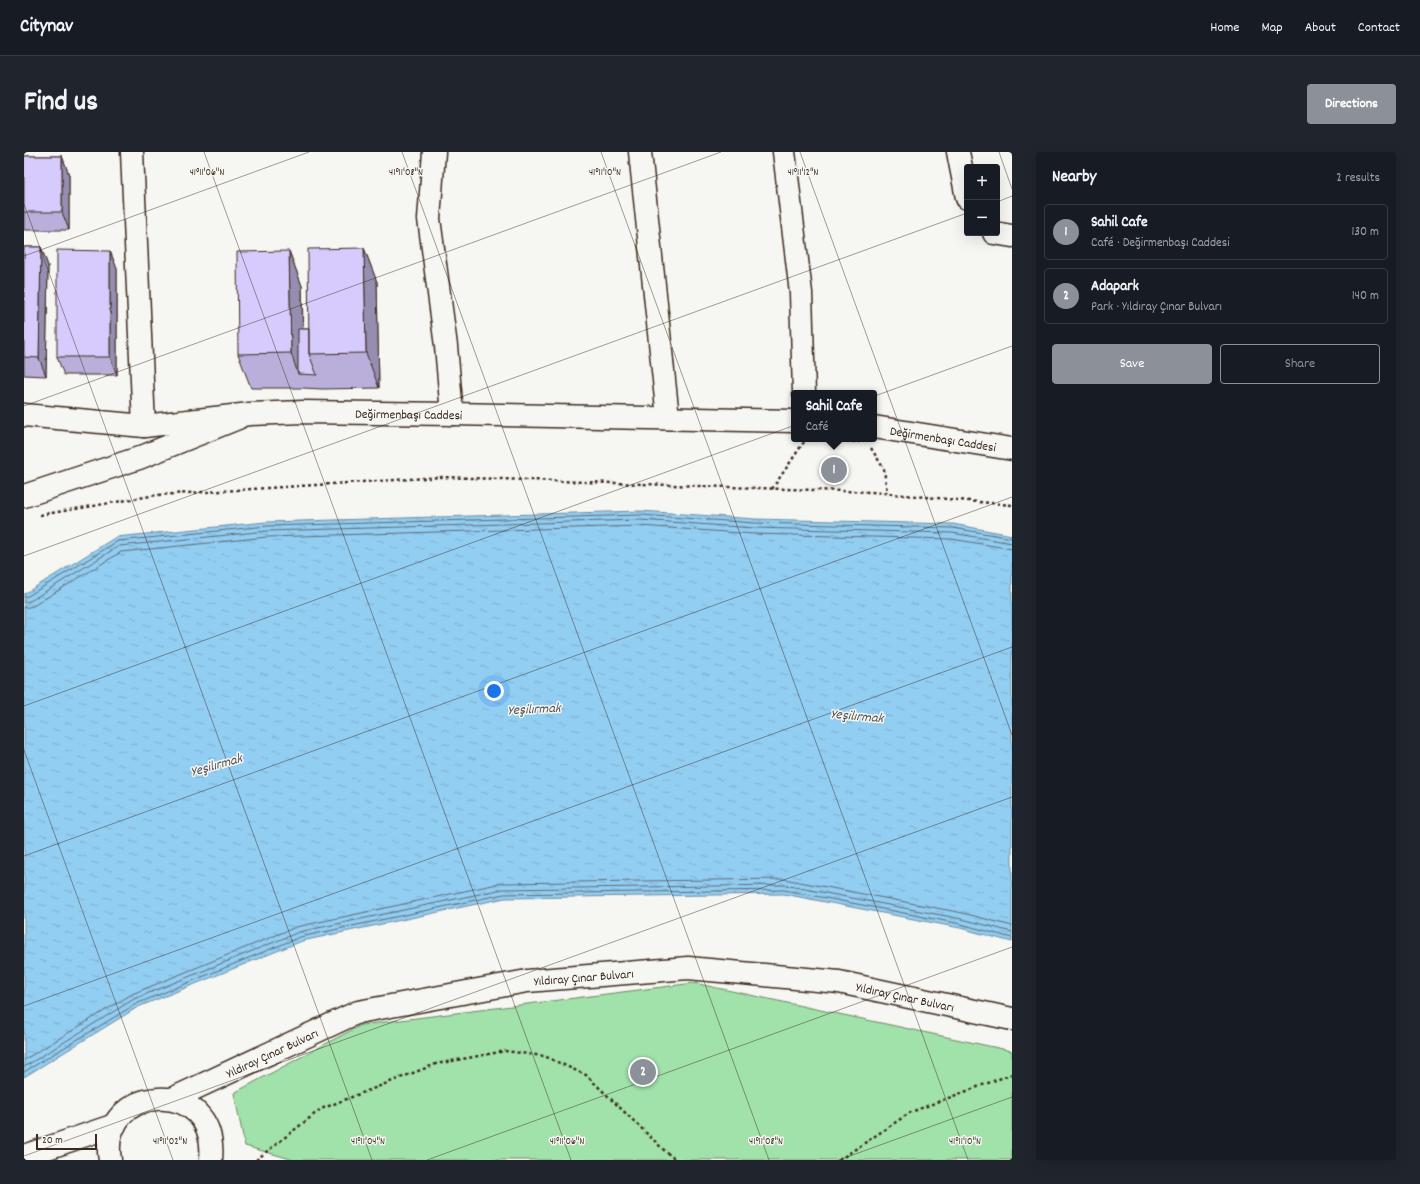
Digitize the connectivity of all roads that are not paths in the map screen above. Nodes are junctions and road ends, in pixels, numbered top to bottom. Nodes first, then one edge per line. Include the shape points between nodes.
1 (132, 152) edge
2 (434, 152) edge
3 (640, 152) edge
4 (784, 152) edge
5 (958, 152) edge
6 (964, 183) edge
7 (1000, 234) edge
8 (1012, 236) edge
9 (804, 390) edge
10 (250, 414) junction
11 (452, 414) junction
12 (24, 415) edge
13 (668, 418) junction
14 (791, 421) edge
15 (144, 426) junction
16 (877, 438) edge
17 (1012, 449) edge
18 (24, 496) edge
19 (1012, 1019) edge
20 (172, 1099) junction
21 (115, 1125) junction
22 (24, 1156) edge
23 (110, 1160) edge
24 (211, 1160) edge

1 - 15 street
2 - 11 street via 429,219 446,346
3 - 13 street
4 - 9 street via 801,293
5 - 6 street
7 - 8 street
10 - 11 street, Değirmenbaşı Caddesi
10 - 15 street, Değirmenbaşı Caddesi
10 - 18 street via 139,458
11 - 13 street, Değirmenbaşı Caddesi
12 - 15 street, Değirmenbaşı Caddesi
13 - 14 street, Değirmenbaşı Caddesi
16 - 17 street, Değirmenbaşı Caddesi
19 - 20 street, Yıldıray Çınar Bulvarı via 839,982 688,968 527,981 358,1012
20 - 21 street via 155,1098 139,1102 125,1112
20 - 24 street via 188,1105 200,1116 209,1131
21 - 22 street
21 - 23 street via 109,1141

